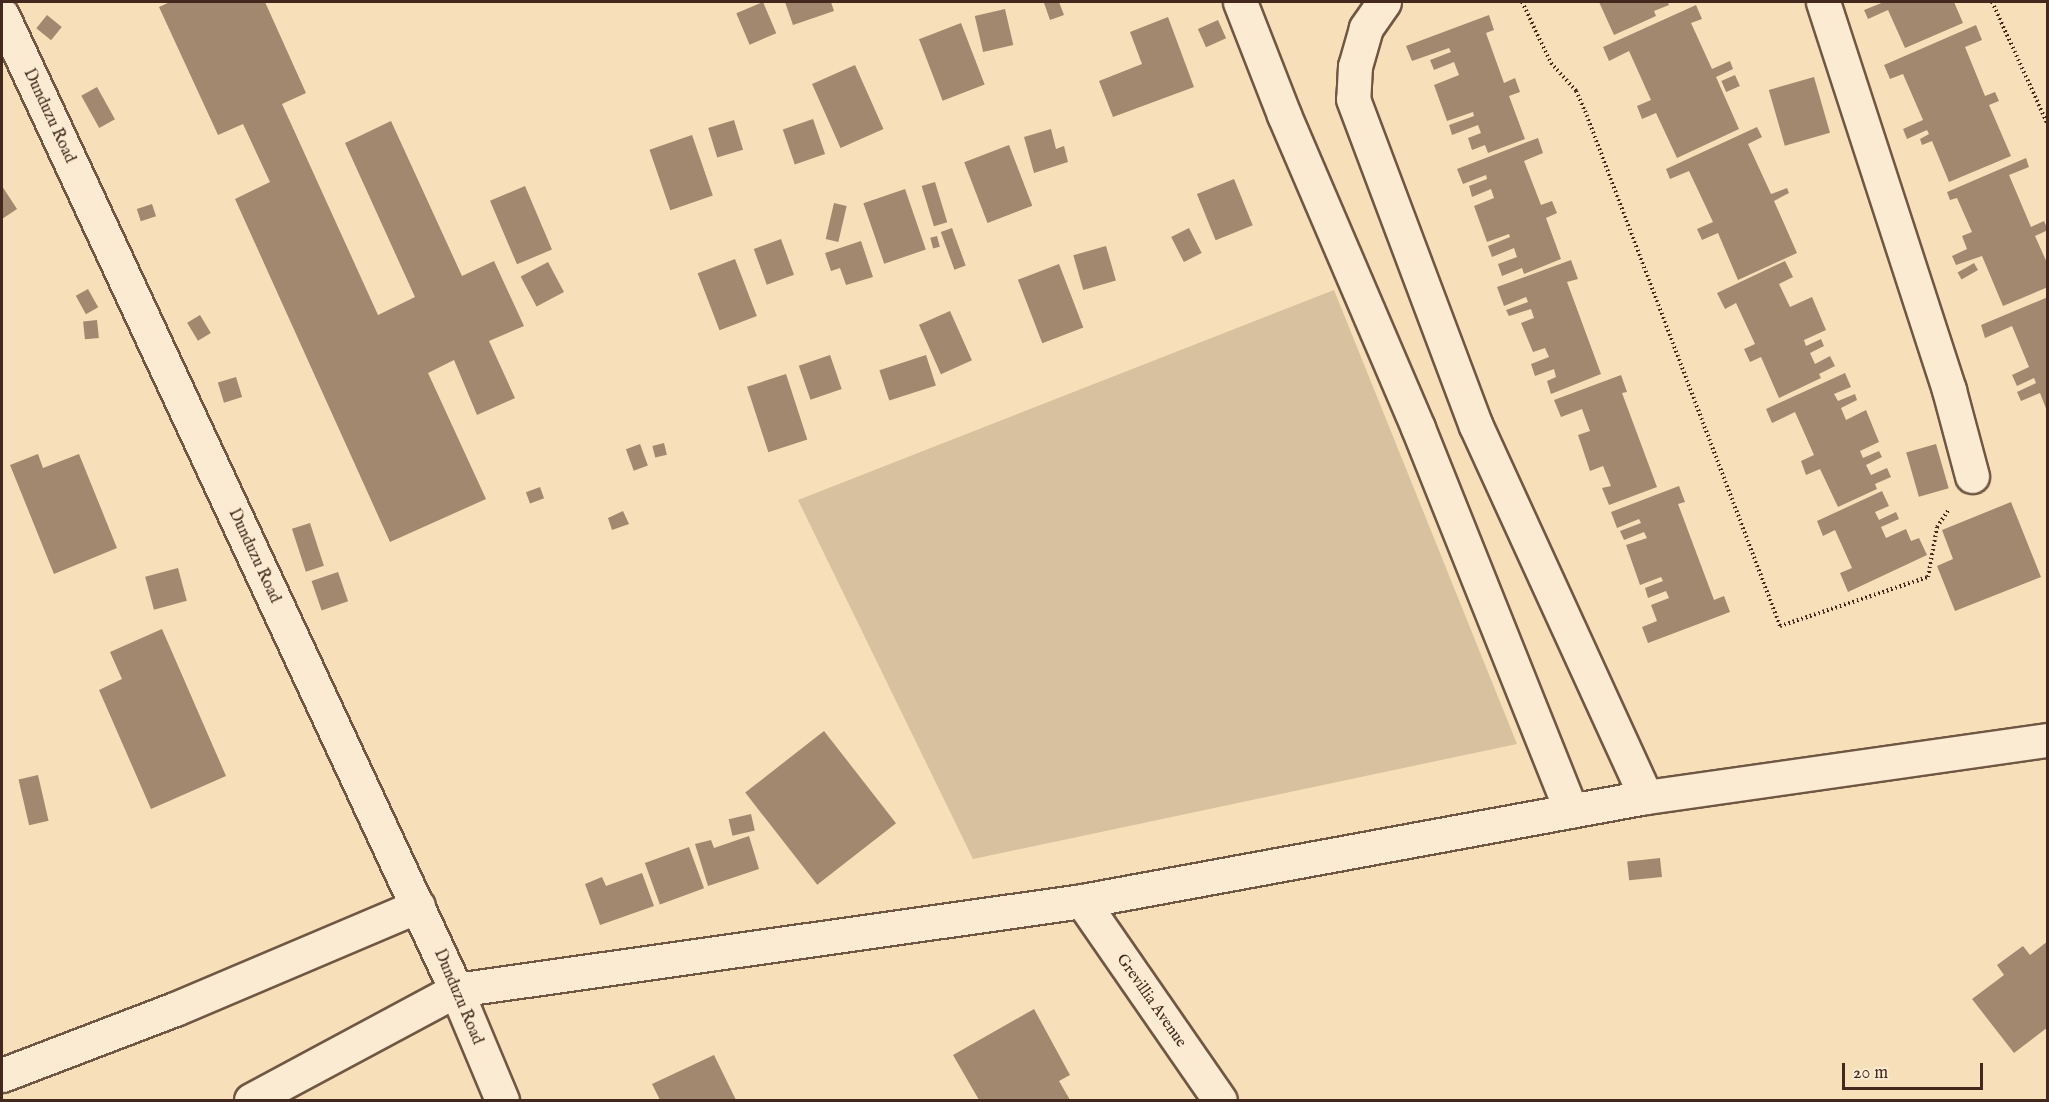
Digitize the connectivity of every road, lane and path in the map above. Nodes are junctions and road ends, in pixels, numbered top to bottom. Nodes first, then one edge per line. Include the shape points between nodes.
1 (1240, 2) edge
2 (1384, 2) edge
3 (1522, 2) edge
4 (1823, 2) edge
5 (1992, 2) edge
6 (2, 15) edge
7 (2048, 125) edge
8 (1972, 476) joint
9 (2048, 740) edge
10 (1646, 797) junction
11 (1571, 810) junction
12 (1082, 901) junction
13 (417, 906) junction
14 (456, 990) junction
15 (2, 1075) edge
16 (251, 1101) edge
17 (502, 1101) edge
18 (1220, 1101) edge

1 - 11 street via 1418,428
2 - 10 street via 1366,28 1355,66 1353,99 1476,426
3 - 8 path via 1551,63 1576,91 1585,111 1780,626 1928,577 1937,526
4 - 8 street via 1949,390
5 - 7 path
6 - 13 street, Dunduzu Road
9 - 10 street
10 - 11 street
11 - 12 street
12 - 14 street
12 - 18 street, Grevillia Avenue
13 - 14 street, Dunduzu Road
13 - 15 street via 175,1009
14 - 16 street
14 - 17 street, Dunduzu Road

